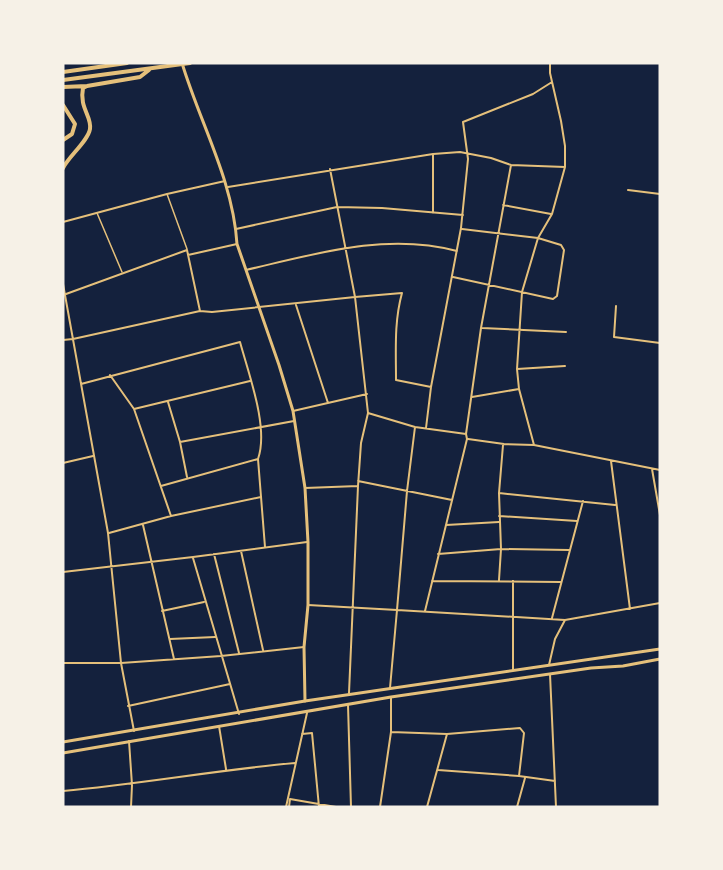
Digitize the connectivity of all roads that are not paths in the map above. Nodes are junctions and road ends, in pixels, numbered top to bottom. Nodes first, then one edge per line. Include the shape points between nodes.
1 (127, 63) edge
2 (190, 63) edge
3 (550, 63) edge
4 (182, 64) edge
5 (149, 70) junction
6 (63, 72) edge
7 (63, 80) edge
8 (552, 82) junction
9 (87, 86) junction
10 (63, 87) edge
11 (63, 105) edge
12 (63, 140) edge
13 (467, 153) junction
14 (433, 154) junction
15 (511, 165) junction
16 (565, 167) junction
17 (63, 168) edge
18 (330, 170) junction
19 (225, 181) junction
20 (228, 187) junction
21 (628, 190) dead end
22 (167, 194) junction
23 (660, 194) edge
24 (503, 205) junction
25 (338, 207) junction
26 (97, 212) junction
27 (433, 213) junction
28 (552, 214) junction
29 (463, 215) junction
30 (63, 222) edge
31 (461, 228) junction
32 (236, 229) junction
33 (498, 234) junction
34 (538, 238) junction
35 (237, 243) junction
36 (345, 248) junction
37 (187, 250) junction
38 (457, 251) junction
39 (188, 255) junction
40 (246, 270) junction
41 (122, 273) junction
42 (453, 277) junction
43 (63, 284) edge
44 (489, 285) junction
45 (522, 292) junction
46 (66, 294) junction
47 (355, 297) junction
48 (296, 305) junction
49 (616, 306) dead end
50 (259, 308) junction
51 (200, 311) junction
52 (481, 328) junction
53 (520, 330) junction
54 (566, 333) dead end
55 (73, 339) junction
56 (63, 340) edge
57 (660, 343) edge
58 (565, 366) dead end
59 (518, 369) junction
60 (110, 375) junction
61 (250, 381) junction
62 (81, 384) junction
63 (431, 387) junction
64 (519, 390) junction
65 (367, 394) junction
66 (472, 397) junction
67 (168, 402) junction
68 (328, 403) junction
69 (134, 409) junction
70 (293, 411) junction
71 (368, 413) junction
72 (294, 422) junction
73 (415, 427) junction
74 (426, 428) junction
75 (262, 429) junction
76 (466, 434) junction
77 (467, 439) junction
78 (180, 442) junction
79 (504, 444) junction
80 (534, 445) junction
81 (93, 456) junction
82 (258, 459) junction
83 (611, 461) junction
84 (63, 463) edge
85 (652, 469) junction
86 (660, 471) edge
87 (188, 478) junction
88 (358, 481) junction
89 (160, 486) junction
90 (358, 486) junction
91 (305, 488) junction
92 (407, 491) junction
93 (499, 493) junction
94 (261, 497) junction
95 (453, 500) junction
96 (583, 501) junction
97 (616, 505) junction
98 (660, 515) edge
99 (171, 516) junction
100 (499, 516) junction
101 (578, 521) junction
102 (499, 522) junction
103 (143, 525) junction
104 (446, 525) junction
105 (108, 533) junction
106 (308, 542) junction
107 (265, 546) junction
108 (501, 549) junction
109 (569, 550) junction
110 (241, 551) junction
111 (214, 554) junction
112 (438, 554) junction
113 (193, 557) junction
114 (152, 562) junction
115 (112, 567) junction
116 (63, 572) edge
117 (499, 580) junction
118 (432, 581) junction
119 (513, 581) junction
120 (561, 582) junction
121 (205, 602) junction
122 (660, 603) edge
123 (308, 605) junction
124 (352, 608) junction
125 (630, 609) junction
126 (397, 610) junction
127 (162, 611) junction
128 (425, 611) junction
129 (513, 616) junction
130 (552, 618) junction
131 (565, 620) junction
132 (215, 636) junction
133 (170, 639) junction
134 (304, 647) junction
135 (660, 649) edge
136 (263, 650) junction
137 (239, 652) junction
138 (630, 653) junction
139 (221, 656) junction
140 (612, 656) junction
141 (174, 659) junction
142 (660, 659) edge
143 (63, 663) edge
144 (121, 663) junction
145 (632, 664) junction
146 (549, 665) junction
147 (612, 666) junction
148 (513, 670) junction
149 (550, 674) junction
150 (453, 679) junction
151 (230, 684) junction
152 (390, 688) junction
153 (454, 689) junction
154 (349, 694) junction
155 (392, 697) junction
156 (304, 701) junction
157 (128, 705) junction
158 (348, 705) junction
159 (307, 712) junction
160 (239, 714) junction
161 (219, 726) junction
162 (134, 731) junction
163 (391, 732) junction
164 (301, 734) junction
165 (447, 734) junction
166 (63, 741) edge
167 (129, 741) junction
168 (63, 753) edge
169 (295, 764) junction
170 (226, 769) junction
171 (438, 770) junction
172 (519, 776) junction
173 (525, 778) junction
174 (555, 781) junction
175 (132, 785) junction
176 (63, 791) edge
177 (290, 799) junction
178 (319, 806) edge
179 (131, 807) edge
180 (288, 807) edge
181 (336, 807) edge
182 (351, 807) edge
183 (380, 807) edge
184 (427, 807) edge
185 (517, 807) edge
186 (556, 807) edge

1 - 6 main road
2 - 4 main road
3 - 8 street
4 - 5 main road
4 - 19 main road
5 - 7 main road
5 - 9 main road via 140,77
8 - 13 street via 533,94 463,122
8 - 16 street via 565,146
9 - 10 main road
9 - 17 main road via 83,88 82,103 89,132
11 - 12 main road via 75,124 72,134
13 - 14 street
13 - 15 street
13 - 29 street
14 - 18 street
14 - 27 street
15 - 16 street
15 - 24 street
16 - 28 street
18 - 20 street
18 - 25 street
19 - 20 main road
19 - 22 street
20 - 32 main road
21 - 23 street
22 - 26 street
22 - 37 street
24 - 28 street
24 - 33 street
25 - 27 street
25 - 32 street
25 - 36 street
26 - 30 street
26 - 41 street
27 - 29 street
28 - 34 street
29 - 31 street
31 - 33 street
31 - 38 street
32 - 35 main road
33 - 34 street
33 - 44 street
34 - 45 street
34 - 45 street via 564,247 557,296 553,299
35 - 39 street
35 - 40 main road
36 - 38 street via 410,243
36 - 40 street
36 - 47 street
37 - 39 street
37 - 41 street
38 - 42 street
39 - 51 street
40 - 50 main road
41 - 46 street
42 - 44 street
42 - 63 street
43 - 46 street
44 - 45 street
44 - 52 street
45 - 53 street
46 - 55 street
47 - 48 street
47 - 63 street via 402,293 396,334 396,380
47 - 65 street
48 - 50 street
48 - 68 street
49 - 57 street via 614,338
50 - 51 street
50 - 70 main road
51 - 55 street
52 - 53 street
52 - 66 street
53 - 54 street
53 - 59 street
55 - 56 street
55 - 62 street
58 - 59 street
59 - 64 street
60 - 61 street via 240,342
60 - 62 street
60 - 69 street
61 - 67 street
61 - 75 street
62 - 81 street
63 - 74 street
64 - 66 street
64 - 80 street
65 - 68 street
65 - 71 street
66 - 76 street
67 - 69 street
67 - 78 street
68 - 70 street
69 - 89 street
70 - 72 main road
71 - 73 street
71 - 88 street
72 - 75 street
72 - 91 main road
73 - 74 street
73 - 92 street
74 - 76 street
75 - 78 street
75 - 82 street
76 - 77 street
77 - 79 street
77 - 95 street
78 - 87 street
79 - 80 street
79 - 93 street
80 - 83 street
81 - 84 street
81 - 105 street
82 - 87 street
82 - 94 street
83 - 85 street
83 - 97 street
85 - 86 street
85 - 98 street
87 - 89 street
88 - 90 street
88 - 92 street
89 - 99 street
90 - 91 street
90 - 124 street
91 - 106 main road
92 - 95 street
92 - 126 street
93 - 96 street
93 - 100 street
94 - 99 street
94 - 107 street
95 - 104 street
96 - 97 street
96 - 101 street
97 - 125 street
99 - 103 street
100 - 101 street
100 - 102 street
101 - 109 street
102 - 104 street
102 - 108 street
103 - 105 street
103 - 114 street
104 - 112 street
105 - 115 street
106 - 107 street
106 - 123 main road
107 - 110 street
108 - 109 street
108 - 112 street
108 - 117 street
109 - 120 street
110 - 111 street
110 - 136 street
111 - 113 street
111 - 137 street
112 - 118 street
113 - 114 street
113 - 121 street
114 - 115 street
114 - 127 street
115 - 116 street
115 - 144 street
117 - 118 street
117 - 119 street
118 - 128 street
119 - 120 street
119 - 129 street
120 - 130 street
121 - 127 street
121 - 132 street
122 - 125 street
123 - 124 street
123 - 134 main road
124 - 126 street
124 - 154 street
125 - 131 street
126 - 128 street
126 - 152 street
127 - 133 street
128 - 129 street
129 - 130 street
129 - 148 street
130 - 131 street
131 - 146 street via 555,639
132 - 133 street
132 - 139 street
133 - 141 street
134 - 136 street
134 - 156 main road
135 - 138 main road
136 - 137 street
137 - 139 street
138 - 140 main road
138 - 145 main road via 627,660
139 - 141 street
139 - 151 street
140 - 146 main road
140 - 147 main road via 617,662
141 - 144 street
142 - 145 main road
143 - 144 street
144 - 157 street
145 - 147 main road
146 - 148 main road
147 - 149 main road
148 - 150 main road
149 - 153 main road
149 - 174 street
150 - 152 main road
150 - 153 main road
151 - 157 street
151 - 160 street
152 - 154 main road
153 - 155 main road
154 - 156 main road
155 - 158 main road
155 - 163 street
156 - 160 main road
157 - 162 street
158 - 159 main road
158 - 182 street
159 - 161 main road
159 - 164 street
160 - 162 main road
161 - 167 main road
161 - 170 street
162 - 166 main road
163 - 165 street
163 - 183 street
164 - 169 street
164 - 178 street via 312,733
165 - 171 street
165 - 172 street via 520,728 524,733
167 - 168 main road
167 - 175 street
169 - 170 street
169 - 177 street
170 - 175 street
171 - 172 street
171 - 184 street
172 - 173 street
173 - 174 street
173 - 185 street
174 - 186 street
175 - 176 street
175 - 179 street
177 - 178 street
177 - 180 street
178 - 181 street

